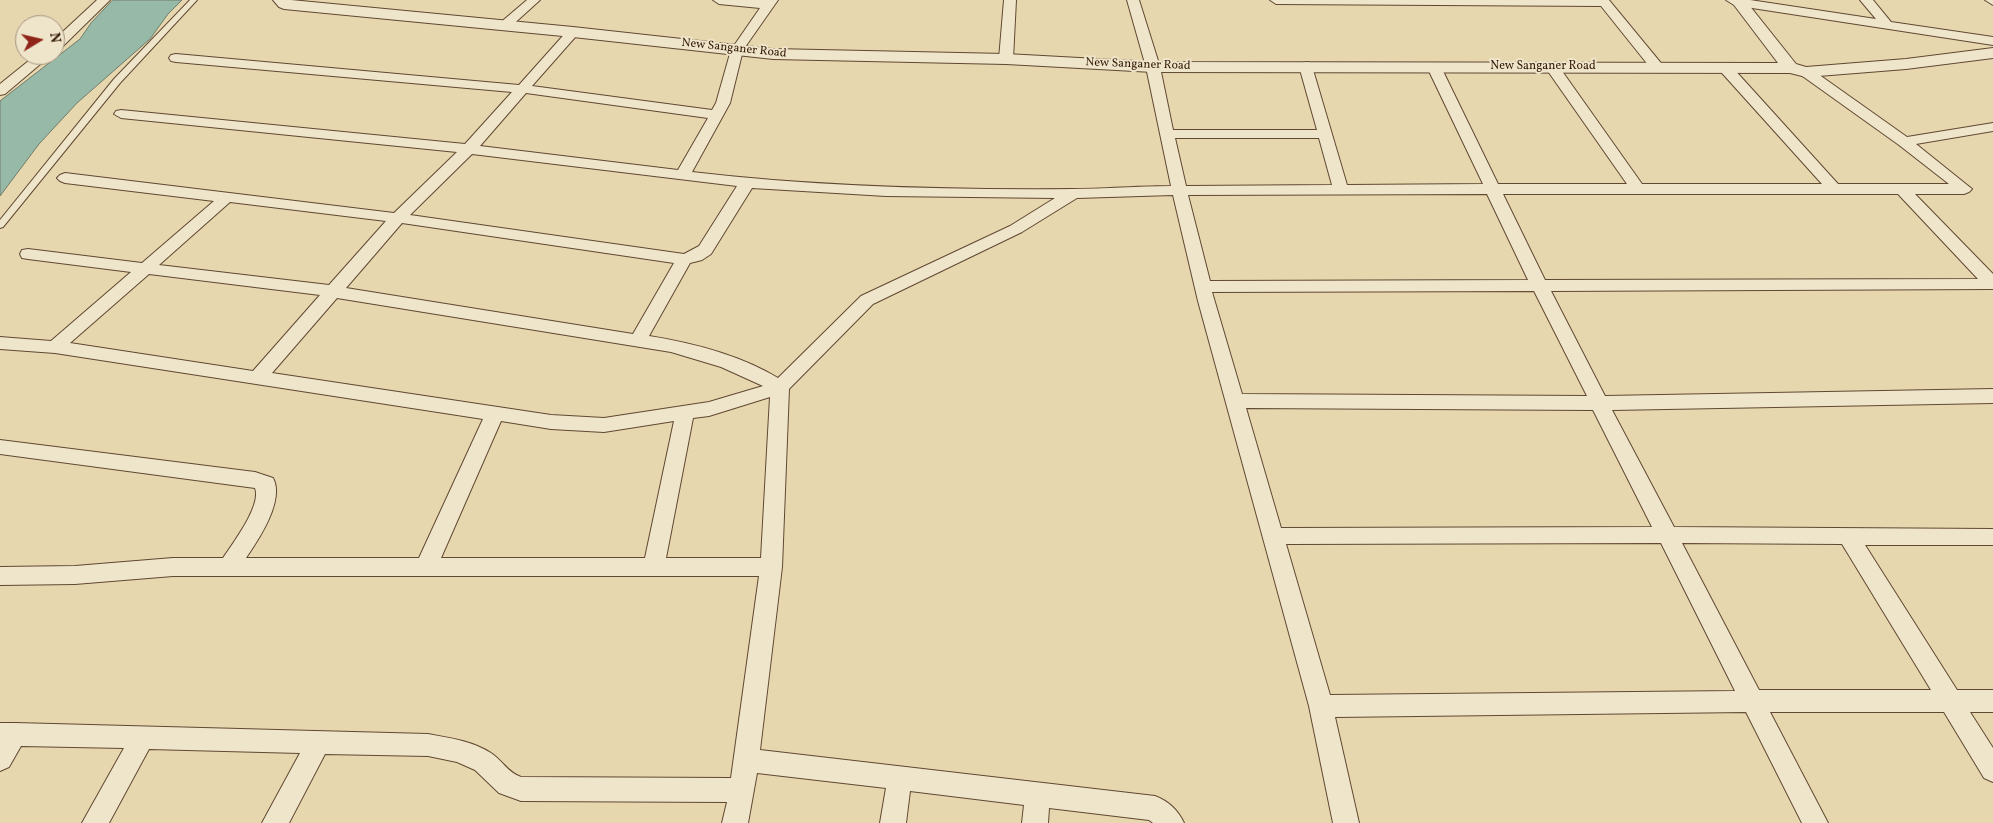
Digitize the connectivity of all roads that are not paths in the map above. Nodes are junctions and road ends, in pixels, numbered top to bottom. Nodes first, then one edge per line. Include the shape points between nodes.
1 (104, 0) edge
2 (194, 0) edge
3 (534, 0) edge
4 (719, 0) edge
5 (1010, 0) edge
6 (1133, 0) edge
7 (1276, 0) edge
8 (1866, 0) edge
9 (1604, 1) edge
10 (1737, 1) edge
11 (283, 2) edge
12 (770, 2) edge
13 (504, 26) junction
14 (1888, 26) junction
15 (574, 32) junction
16 (65, 37) edge
17 (1993, 41) edge
18 (737, 50) junction
19 (1993, 53) edge
20 (176, 58) dead end
21 (1006, 60) junction
22 (31, 65) edge
23 (1306, 66) junction
24 (1154, 67) junction
25 (1434, 67) junction
26 (1552, 68) junction
27 (1658, 68) junction
28 (1727, 70) junction
29 (1798, 70) junction
30 (523, 89) junction
31 (0, 90) edge
32 (121, 114) dead end
33 (716, 115) junction
34 (1993, 127) edge
35 (1977, 128) junction
36 (1168, 134) junction
37 (1326, 134) junction
38 (1904, 142) junction
39 (1993, 143) edge
40 (469, 149) junction
41 (683, 175) junction
42 (65, 178) dead end
43 (747, 183) junction
44 (1342, 189) junction
45 (1493, 189) junction
46 (1638, 189) junction
47 (1834, 189) junction
48 (1902, 189) junction
49 (1178, 190) junction
50 (1073, 194) junction
51 (226, 198) junction
52 (398, 218) junction
53 (0, 225) edge
54 (28, 254) dead end
55 (684, 259) junction
56 (148, 268) junction
57 (1993, 284) edge
58 (1539, 285) junction
59 (1203, 287) junction
60 (331, 292) junction
61 (638, 340) junction
62 (0, 343) edge
63 (55, 347) junction
64 (257, 378) junction
65 (780, 388) junction
66 (1993, 396) edge
67 (1235, 402) junction
68 (1599, 403) junction
69 (685, 413) junction
70 (495, 414) junction
71 (0, 447) edge
72 (1666, 535) junction
73 (1274, 536) junction
74 (1848, 536) junction
75 (1993, 537) edge
76 (228, 567) junction
77 (426, 567) junction
78 (654, 567) junction
79 (771, 567) junction
80 (0, 576) edge
81 (1751, 701) junction
82 (1949, 701) junction
83 (1993, 701) edge
84 (1321, 706) junction
85 (7, 734) edge
86 (143, 737) junction
87 (319, 741) junction
88 (0, 759) edge
89 (747, 760) junction
90 (1993, 770) edge
91 (900, 778) junction
92 (741, 790) junction
93 (1037, 794) junction
94 (95, 823) edge
95 (275, 823) edge
96 (735, 823) edge
97 (893, 823) edge
98 (1035, 823) edge
99 (1172, 823) edge
100 (1346, 823) edge
101 (1815, 823) edge

1 - 16 street
2 - 53 lane via 117,81
3 - 13 street
4 - 12 street
5 - 21 street
6 - 24 street
7 - 9 street
8 - 14 street
9 - 27 street
10 - 14 street
10 - 29 street
11 - 13 street, New Sanganer Road
12 - 18 street
13 - 15 street, New Sanganer Road
14 - 17 street
15 - 18 street, New Sanganer Road
15 - 30 street
18 - 21 street, New Sanganer Road via 773,54
18 - 33 street via 723,103
19 - 29 street, New Sanganer Road via 1906,64
20 - 30 street
21 - 24 street, New Sanganer Road
22 - 31 street
23 - 24 street, New Sanganer Road
23 - 25 street, New Sanganer Road
23 - 37 street
24 - 36 street
25 - 26 street, New Sanganer Road
25 - 45 street
26 - 27 street, New Sanganer Road
26 - 46 street
27 - 28 street, New Sanganer Road
28 - 29 street, New Sanganer Road
28 - 47 street
29 - 38 street
30 - 33 street
30 - 40 street
32 - 40 street
33 - 41 street
34 - 35 street
35 - 38 street
35 - 39 street
36 - 37 street
36 - 49 street
37 - 44 street
38 - 48 street via 1964,188
40 - 41 street
40 - 52 street
41 - 43 street
42 - 51 street
43 - 50 street
43 - 55 street via 705,250
44 - 45 street
44 - 49 street
45 - 46 street
45 - 58 street
46 - 47 street
47 - 48 street
48 - 57 street
49 - 50 street
49 - 59 street
50 - 65 street via 1016,230 867,300
51 - 52 street
51 - 56 street
52 - 55 street
52 - 60 street
54 - 56 street
55 - 61 street
56 - 60 street
56 - 63 street
57 - 58 street
58 - 59 street
58 - 68 street
59 - 67 street
60 - 61 street
60 - 64 street
61 - 65 street via 725,361 761,375
62 - 63 street
63 - 64 street
64 - 70 street
65 - 69 street
65 - 79 street
66 - 68 street
67 - 68 street
67 - 73 street
68 - 72 street
69 - 70 street via 604,425
69 - 78 street
70 - 77 street
71 - 76 street via 266,483 268,493 254,526
72 - 73 street
72 - 74 street
72 - 81 street
73 - 84 street
74 - 75 street
74 - 82 street
76 - 77 street
76 - 80 street
77 - 78 street
78 - 79 street
79 - 89 street
81 - 82 street
81 - 84 street
81 - 101 street
82 - 83 street
82 - 90 street
84 - 100 street
85 - 86 street
85 - 88 street
86 - 87 street
86 - 94 street
87 - 92 street via 428,745 466,752 486,764 508,786 521,789
87 - 95 street
89 - 91 street
89 - 92 street
91 - 93 street
91 - 97 street
92 - 96 street
93 - 98 street
93 - 99 street via 1155,808

